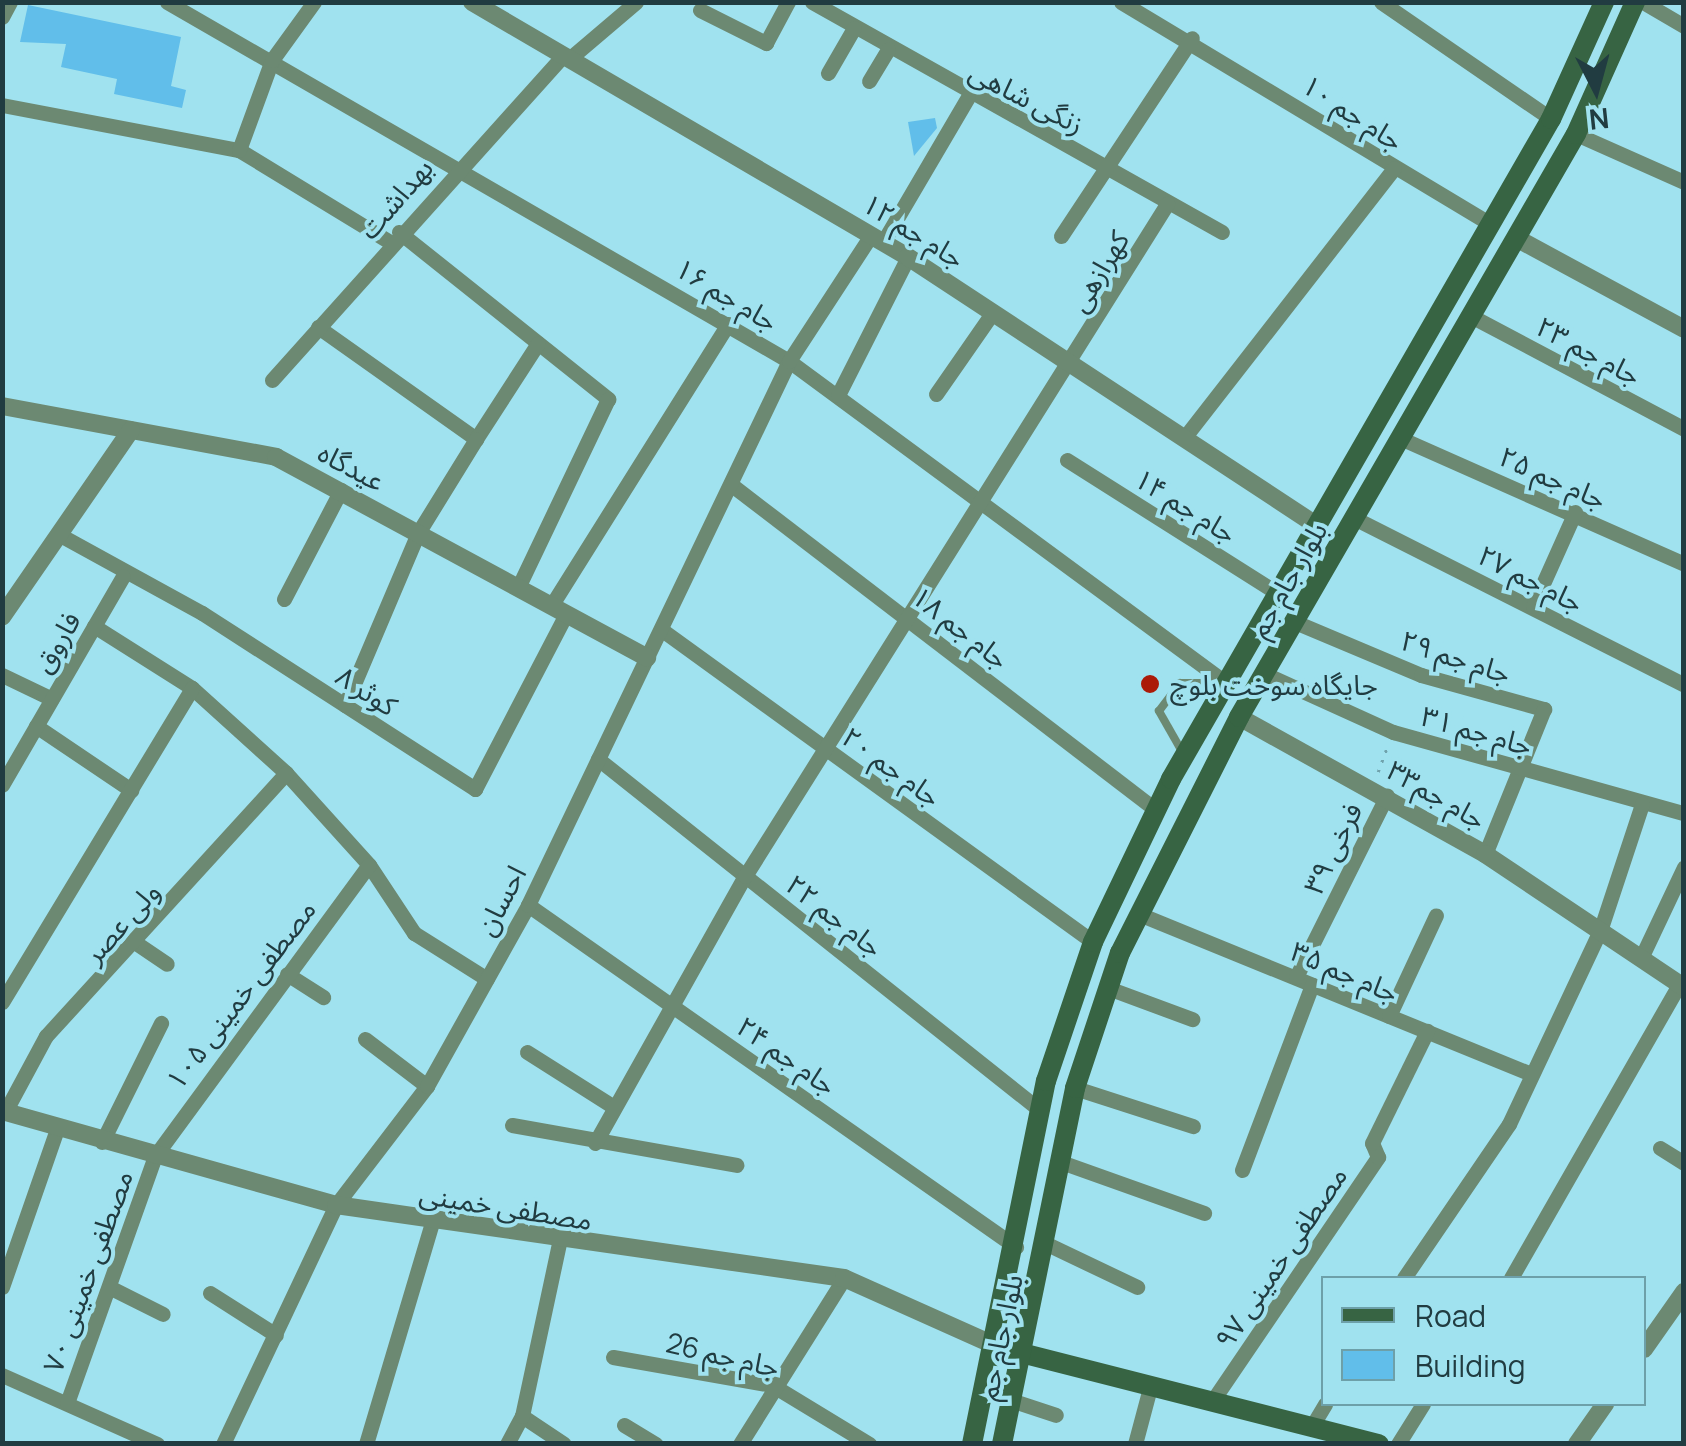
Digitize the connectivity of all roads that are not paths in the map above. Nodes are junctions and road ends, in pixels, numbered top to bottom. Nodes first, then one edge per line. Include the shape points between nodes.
1 (10, 2) edge
2 (166, 2) edge
3 (314, 2) edge
4 (472, 2) edge
5 (636, 2) edge
6 (788, 2) edge
7 (812, 2) edge
8 (1121, 2) edge
9 (1381, 2) edge
10 (1604, 2) edge
11 (1635, 2) edge
12 (1643, 2) edge
13 (700, 10) dead end
14 (2, 17) edge
15 (1684, 26) edge
16 (854, 28) junction
17 (1192, 38) junction
18 (888, 48) junction
19 (566, 57) junction
20 (272, 60) junction
21 (828, 73) dead end
22 (869, 81) dead end
23 (968, 97) junction
24 (2, 105) edge
25 (1551, 119) junction
26 (1576, 134) junction
27 (240, 150) junction
28 (459, 162) junction
29 (1106, 165) junction
30 (1394, 168) junction
31 (1684, 182) edge
32 (1167, 204) junction
33 (1490, 224) junction
34 (1222, 232) dead end
35 (1061, 236) dead end
36 (395, 237) junction
37 (877, 238) junction
38 (1516, 238) junction
39 (908, 257) junction
40 (993, 312) junction
41 (1471, 316) junction
42 (728, 324) junction
43 (318, 326) junction
44 (1684, 329) edge
45 (538, 343) junction
46 (789, 360) junction
47 (1072, 364) junction
48 (272, 380) dead end
49 (936, 394) dead end
50 (838, 395) junction
51 (2, 406) edge
52 (1684, 429) edge
53 (131, 430) junction
54 (1184, 438) junction
55 (1400, 438) junction
56 (476, 439) junction
57 (1067, 460) dead end
58 (732, 486) junction
59 (340, 490) junction
60 (982, 498) junction
61 (1574, 512) junction
62 (1354, 518) junction
63 (1316, 525) junction
64 (418, 533) junction
65 (60, 535) junction
66 (1684, 564) edge
67 (122, 576) junction
68 (518, 588) junction
69 (1277, 592) junction
70 (284, 598) dead end
71 (1533, 606) junction
72 (558, 610) junction
73 (904, 615) junction
74 (2, 617) edge
75 (1295, 622) junction
76 (94, 626) junction
77 (662, 630) junction
78 (646, 658) junction
79 (1264, 674) junction
80 (2, 675) edge
81 (1226, 682) junction
82 (1684, 685) edge
83 (192, 688) junction
84 (52, 699) junction
85 (345, 706) junction
86 (1239, 716) junction
87 (36, 726) junction
88 (824, 747) junction
89 (1185, 756) junction
90 (598, 759) junction
91 (1520, 769) junction
92 (286, 773) junction
93 (2, 784) edge
94 (131, 790) junction
95 (1379, 791) junction
96 (1642, 804) junction
97 (1156, 810) junction
98 (1684, 813) edge
99 (1486, 854) junction
100 (369, 866) junction
101 (1684, 866) edge
102 (745, 876) junction
103 (528, 905) junction
104 (1139, 914) junction
105 (1436, 915) dead end
106 (1600, 930) junction
107 (1093, 942) junction
108 (136, 943) junction
109 (1120, 953) junction
110 (1642, 956) junction
111 (166, 964) dead end
112 (287, 974) junction
113 (1296, 977) junction
114 (486, 979) junction
115 (1312, 984) junction
116 (1681, 986) edge
117 (1108, 988) junction
118 (323, 996) dead end
119 (2, 1002) edge
120 (668, 1002) junction
121 (1389, 1016) junction
122 (1192, 1019) dead end
123 (161, 1023) dead end
124 (1426, 1031) junction
125 (366, 1038) dead end
126 (527, 1052) dead end
127 (1532, 1074) junction
128 (427, 1086) junction
129 (1075, 1088) junction
130 (614, 1107) junction
131 (4, 1111) edge
132 (1041, 1111) junction
133 (512, 1126) dead end
134 (1192, 1126) dead end
135 (57, 1130) junction
136 (102, 1142) junction
137 (596, 1143) junction
138 (1660, 1148) dead end
139 (155, 1156) junction
140 (1062, 1162) junction
141 (1684, 1163) edge
142 (736, 1165) dead end
143 (1242, 1170) dead end
144 (336, 1205) junction
145 (1204, 1213) dead end
146 (432, 1222) junction
147 (559, 1244) junction
148 (1047, 1244) junction
149 (1016, 1247) junction
150 (1406, 1276) edge
151 (1512, 1276) edge
152 (844, 1278) junction
153 (1137, 1286) dead end
154 (2, 1287) edge
155 (109, 1287) junction
156 (1684, 1292) edge
157 (210, 1293) dead end
158 (163, 1314) dead end
159 (276, 1335) junction
160 (1646, 1346) edge
161 (998, 1347) junction
162 (1027, 1352) junction
163 (614, 1357) dead end
164 (2, 1375) edge
165 (1151, 1384) junction
166 (772, 1386) junction
167 (1214, 1400) junction
168 (1014, 1401) junction
169 (66, 1403) junction
170 (1324, 1406) edge
171 (1422, 1406) edge
172 (1605, 1406) edge
173 (1056, 1414) dead end
174 (522, 1416) junction
175 (624, 1425) dead end
176 (1312, 1426) junction
177 (866, 1443) edge
178 (157, 1444) edge
179 (223, 1444) edge
180 (366, 1444) edge
181 (507, 1444) edge
182 (564, 1444) edge
183 (656, 1444) edge
184 (740, 1444) edge
185 (972, 1444) edge
186 (1002, 1444) edge
187 (1135, 1444) edge
188 (1379, 1444) edge
189 (1398, 1444) edge
190 (1577, 1444) edge

1 - 14 street
2 - 20 street, جام جم ۱۶
3 - 20 street
4 - 19 street, جام جم ۱۲
5 - 19 street
6 - 13 street via 766,42
7 - 16 street, زنگی شاهی
8 - 17 street, جام جم ۱۰
9 - 25 street
10 - 25 main road, بلوار جام جم
11 - 26 main road, بلوار جام جم
12 - 15 street
16 - 18 street, زنگی شاهی
16 - 21 street
17 - 29 street
17 - 30 street, جام جم ۱۰
18 - 22 street
18 - 23 street, زنگی شاهی
19 - 28 street, بهداشت
19 - 37 street, جام جم ۱۲
20 - 27 street
20 - 28 street, جام جم ۱۶
23 - 29 street, زنگی شاهی
23 - 37 street, احسان
24 - 27 street
25 - 33 main road, بلوار جام جم
26 - 31 street
26 - 38 main road, بلوار جام جم
27 - 36 street
28 - 36 street, بهداشت
28 - 42 street, جام جم ۱۶
29 - 32 street, زنگی شاهی
29 - 35 street
30 - 33 street, جام جم ۱۰
30 - 54 street
32 - 34 street, زنگی شاهی
32 - 47 street, کهرازهی
33 - 38 main road
33 - 63 main road, بلوار جام جم
36 - 43 street, بهداشت
36 - 45 street
37 - 39 street, جام جم ۱۲
37 - 46 street, احسان
38 - 41 main road, بلوار جام جم
38 - 44 street
39 - 40 street, جام جم ۱۲
39 - 50 street
40 - 47 street, جام جم ۱۲
40 - 49 street
41 - 52 street, جام جم ۲۳
41 - 55 main road, بلوار جام جم
42 - 46 street, جام جم ۱۶
42 - 72 street
43 - 48 street, بهداشت
43 - 56 street
45 - 56 street
45 - 68 street via 608,399
46 - 50 street, جام جم ۱۶
46 - 58 street, احسان
47 - 54 street, جام جم ۱۲
47 - 60 street, کهرازهی
50 - 60 street, جام جم ۱۶
51 - 53 street, عیدگاه
53 - 59 street, عیدگاه via 276,457
53 - 65 street
54 - 63 street, جام جم ۱۲
55 - 61 street, جام جم ۲۵
55 - 62 main road, بلوار جام جم
56 - 64 street
57 - 69 street, جام جم ۱۴
58 - 73 street, جام جم ۱۸
58 - 77 street, احسان
59 - 64 street, عیدگاه
59 - 70 street
60 - 73 street, کهرازهی
60 - 81 street, جام جم ۱۶
61 - 66 street, جام جم ۲۵
61 - 71 street
62 - 71 street, جام جم ۲۷
62 - 75 main road, بلوار جام جم
63 - 69 main road, بلوار جام جم
64 - 68 street, عیدگاه
64 - 85 street
65 - 67 street, کوثر ۸
65 - 74 street
67 - 76 street, فاروق
67 - 85 street, کوثر ۸ via 202,614
68 - 72 street, عیدگاه
69 - 81 main road, بلوار جام جم
71 - 82 street, جام جم ۲۷
72 - 78 street, عیدگاه
72 - 85 street, کوثر ۸ via 475,789
73 - 88 street, کهرازهی
73 - 97 street, جام جم ۱۸
75 - 79 main road, بلوار جام جم
75 - 91 street, جام جم ۲۹ via 1422,674 1544,709
76 - 83 street
76 - 84 street, فاروق
77 - 78 street, احسان
77 - 88 street, جام جم ۲۰
78 - 90 street, احسان
79 - 86 main road, بلوار جام جم
79 - 91 street, جام جم ۳۱ via 1393,732
80 - 84 street
81 - 89 main road, بلوار جام جم
81 - 89 lane via 1180,684 1160,712
83 - 92 street
83 - 94 street
84 - 87 street, فاروق
86 - 95 street, جام جم۳۳
86 - 104 main road, بلوار جام جم
87 - 93 street, فاروق
87 - 94 street
88 - 102 street, کهرازهی
88 - 107 street, جام جم ۲۰
89 - 97 main road, بلوار جام جم
90 - 102 street, جام جم ۲۲
90 - 103 street, احسان
91 - 96 street, جام جم ۳۱
91 - 99 street
92 - 100 street
92 - 108 street, ولی عصر
94 - 119 street
95 - 99 street, جام جم۳۳
95 - 113 street, فرخی ۳۹
96 - 98 street, جام جم ۳۱
96 - 106 street
97 - 107 main road, بلوار جام جم
99 - 106 street, جام جم۳۳
100 - 112 street, مصطفی خمینی ۱۰۵
100 - 114 street via 414,933
101 - 110 street
102 - 120 street, کهرازهی
102 - 132 street, جام جم ۲۲
103 - 114 street, احسان
103 - 120 street, جام جم ۲۴
104 - 109 main road, بلوار جام جم
104 - 113 street, جام جم ۳۵
105 - 121 street
106 - 110 street, جام جم۳۳
106 - 127 street
107 - 109 main road
107 - 132 main road, بلوار جام جم
108 - 111 street
108 - 131 street, ولی عصر via 46,1036
109 - 117 main road, بلوار جام جم
110 - 116 street, جام جم۳۳
112 - 118 street
112 - 139 street, مصطفی خمینی ۱۰۵
113 - 115 street, جام جم ۳۵
114 - 128 street, احسان
115 - 121 street, جام جم ۳۵
115 - 143 street
116 - 151 street
117 - 122 street
117 - 129 main road, بلوار جام جم
120 - 130 street, کهرازهی
120 - 149 street, جام جم ۲۴
121 - 124 street, جام جم ۳۵
123 - 136 street
124 - 127 street, جام جم ۳۵
124 - 167 street, مصطفی خمینی ۹۷ via 1372,1143 1378,1157
125 - 128 street
126 - 130 street
127 - 150 street via 1464,1198
128 - 144 street, احسان
129 - 134 street
129 - 140 main road, بلوار جام جم
130 - 137 street, کهرازهی
131 - 135 street, مصطفی خمینی
132 - 149 main road, بلوار جام جم
133 - 137 street
135 - 136 street, مصطفی خمینی
135 - 154 street
136 - 139 street, مصطفی خمینی
137 - 142 street
138 - 141 street
139 - 144 street, مصطفی خمینی
139 - 155 street, مصطفی خمینی ۷۰
140 - 145 street
140 - 148 main road, بلوار جام جم
144 - 146 street, مصطفی خمینی
144 - 159 street, احسان
146 - 147 street, مصطفی خمینی
146 - 180 street
147 - 152 street, مصطفی خمینی
147 - 174 street
148 - 153 street
148 - 162 main road, بلوار جام جم
149 - 161 main road, بلوار جام جم
152 - 161 street, مصطفی خمینی
152 - 166 street
155 - 158 street
155 - 169 street, مصطفی خمینی ۷۰
156 - 160 street
157 - 159 street
159 - 179 street, احسان
161 - 162 main road
161 - 185 main road, بلوار جام جم
162 - 165 main road
162 - 168 main road, بلوار جام جم
163 - 166 street, جام جم 26
164 - 169 street
165 - 167 main road
165 - 187 street
166 - 177 street, جام جم 26
166 - 184 street
167 - 176 main road
168 - 173 street
168 - 186 main road, بلوار جام جم
169 - 178 street
170 - 176 street
171 - 189 street
172 - 190 street
174 - 181 street
174 - 182 street
175 - 183 street
176 - 188 main road

